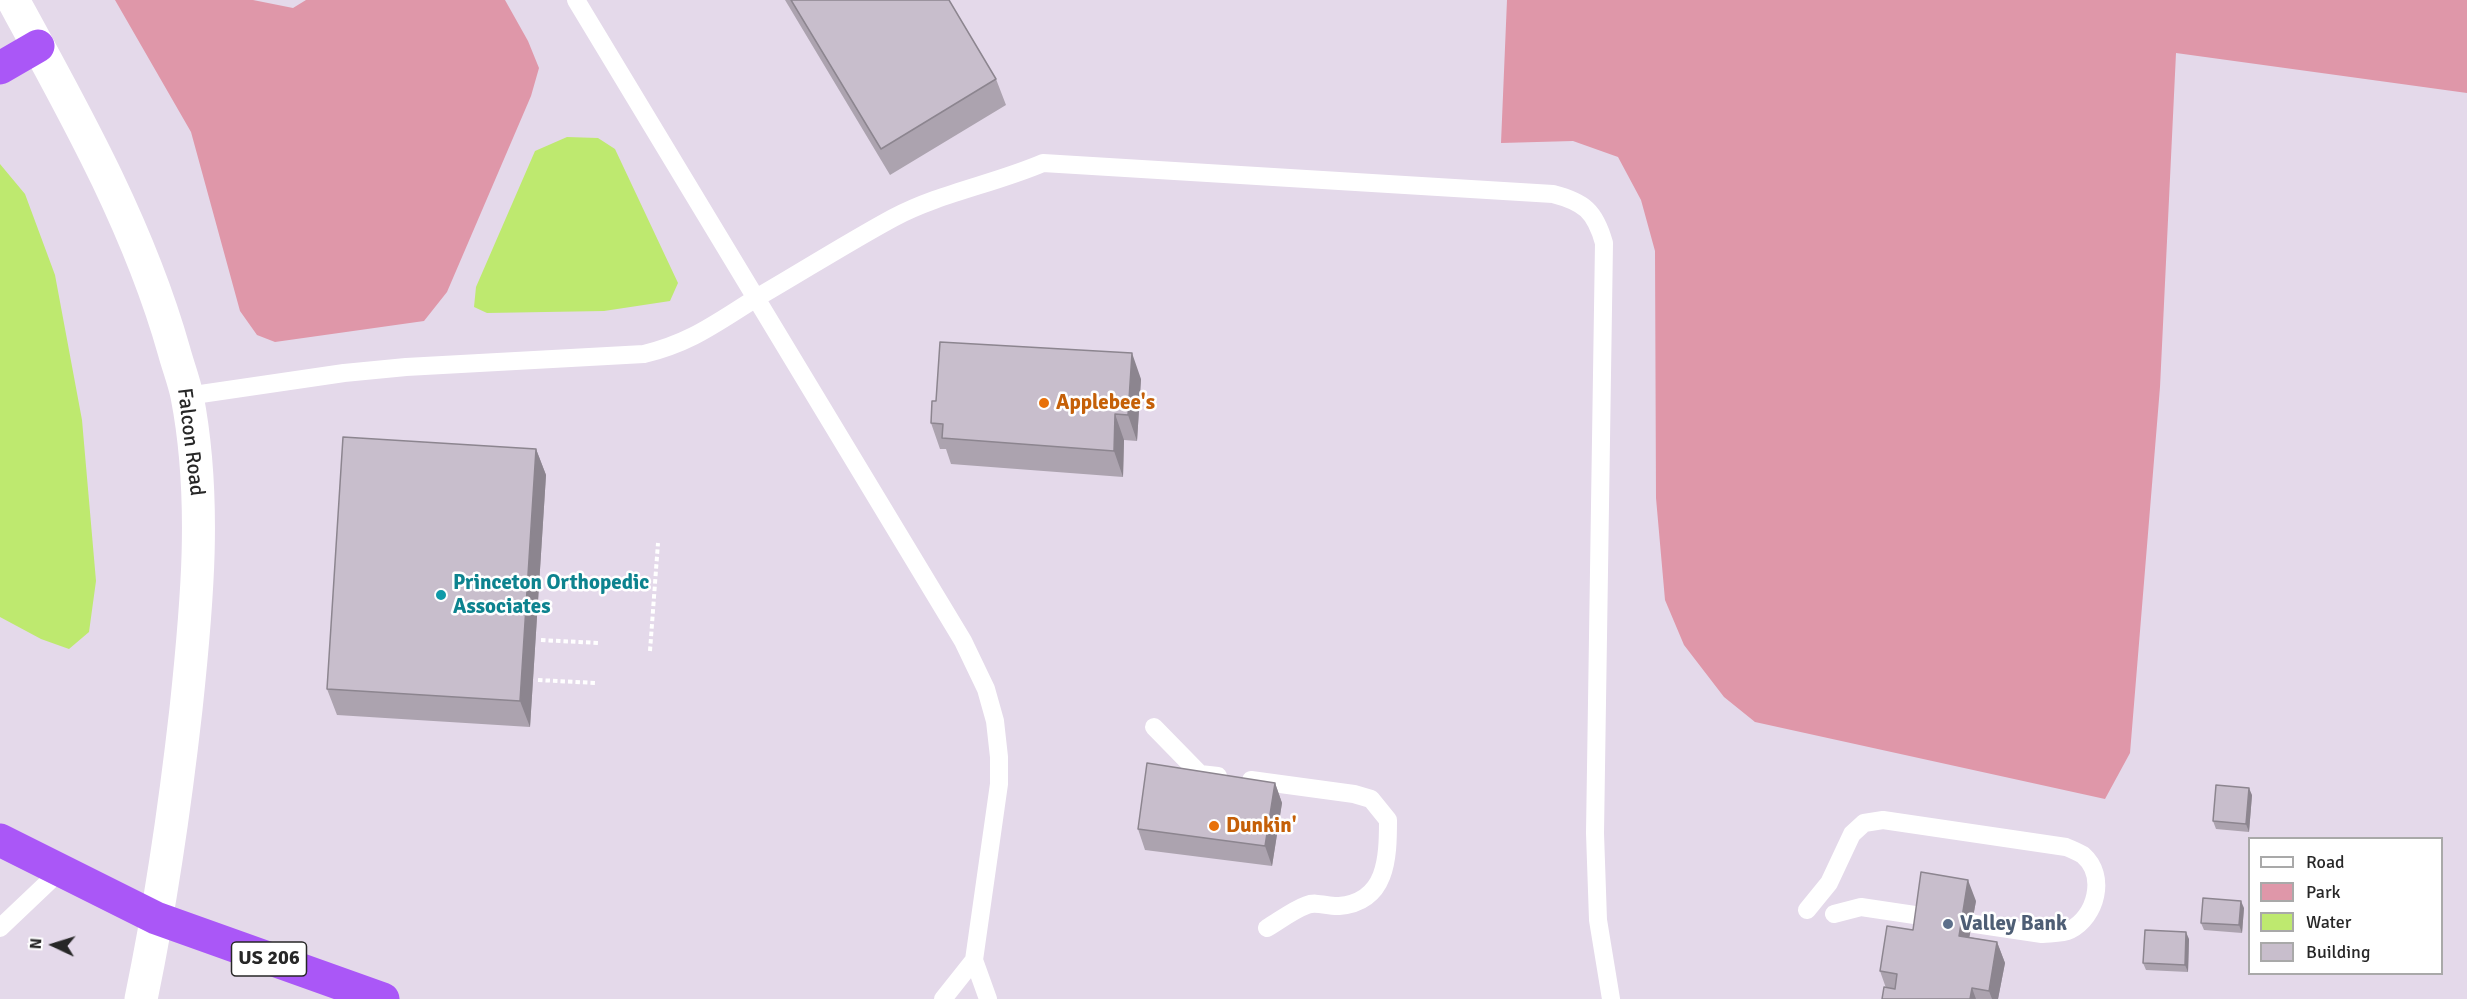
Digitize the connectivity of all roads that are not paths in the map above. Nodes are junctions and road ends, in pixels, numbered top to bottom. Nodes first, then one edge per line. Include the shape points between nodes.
1 (13, 0) edge
2 (576, 0) edge
3 (38, 46) junction
4 (0, 68) edge
5 (755, 299) junction
6 (187, 396) junction
7 (1154, 727) dead end
8 (0, 840) edge
9 (60, 871) junction
10 (1807, 910) dead end
11 (1834, 914) dead end
12 (156, 918) junction
13 (0, 928) edge
14 (1267, 928) dead end
15 (974, 960) junction
16 (141, 999) edge
17 (383, 999) edge
18 (943, 999) edge
19 (988, 999) edge
20 (1611, 999) edge

1 - 3 street, Falcon Road
2 - 5 lane
3 - 4 highway
3 - 6 street, Falcon Road via 120,205 160,302
5 - 6 lane via 711,328 670,348 644,354 406,367
5 - 15 lane via 963,641 986,689 995,721 999,784
5 - 20 lane via 895,217 1043,163 1553,194 1586,207 1599,222 1604,243 1595,832 1598,920
6 - 12 street, Falcon Road via 199,512 195,625 175,804
7 - 14 lane via 1200,774 1354,794 1371,799 1388,820 1384,870 1376,888 1364,899 1339,906 1308,904
8 - 9 highway, US 206
9 - 12 highway, US 206
9 - 13 lane
10 - 11 lane via 1829,883 1851,834 1864,823 1883,820 2066,847 2083,856 2095,876 2095,901 2085,919 2068,931 2042,934 1861,907
12 - 16 street, Falcon Road
12 - 17 highway, US 206
15 - 18 lane
15 - 19 lane

